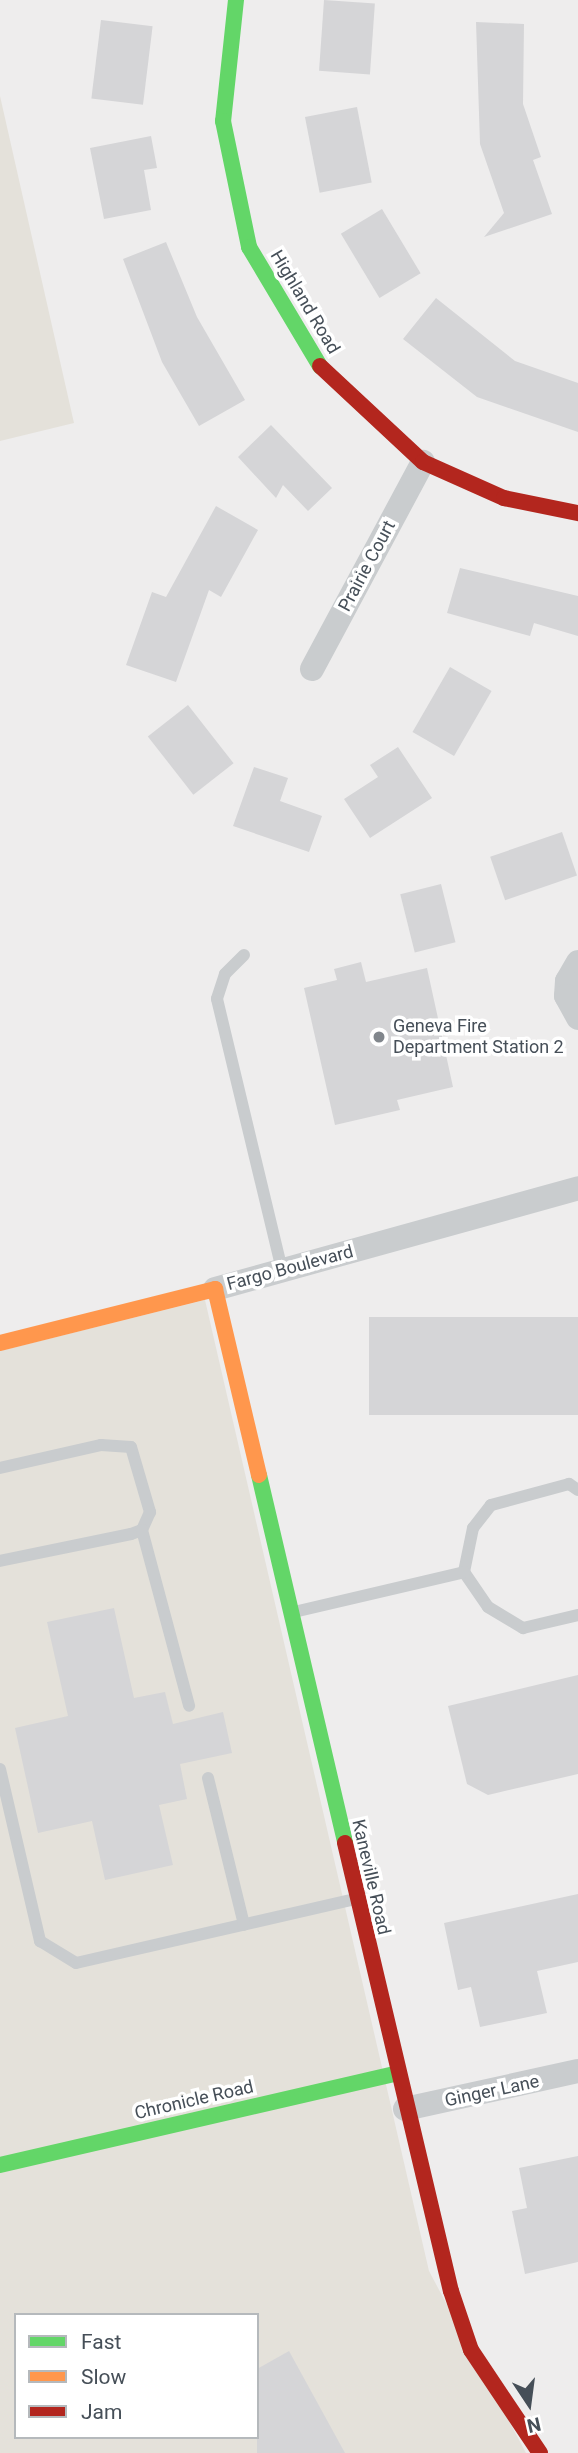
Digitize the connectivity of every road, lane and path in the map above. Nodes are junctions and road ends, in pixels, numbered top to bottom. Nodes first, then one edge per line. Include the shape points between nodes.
1 (236, 0) edge
2 (423, 462) junction
3 (578, 513) edge
4 (312, 669) dead end
5 (244, 955) dead end
6 (578, 962) edge
7 (578, 1018) edge
8 (578, 1188) edge
9 (282, 1270) junction
10 (215, 1289) junction
11 (0, 1343) edge
12 (0, 1468) edge
13 (578, 1490) edge
14 (142, 1530) junction
15 (0, 1561) edge
16 (464, 1572) junction
17 (290, 1613) junction
18 (578, 1615) edge
19 (189, 1706) dead end
20 (0, 1769) edge
21 (208, 1778) dead end
22 (357, 1899) junction
23 (244, 1925) junction
24 (578, 2071) edge
25 (397, 2073) junction
26 (405, 2109) junction
27 (0, 2165) edge
28 (540, 2453) edge

1 - 2 main road, Highland Road via 223,121 249,247 321,368
2 - 3 main road, Highland Road via 504,498
2 - 4 street, Prairie Court
5 - 9 lane via 225,974 217,999
6 - 7 street via 567,981 566,996
8 - 9 street, Fargo Boulevard
9 - 10 street, Fargo Boulevard
10 - 11 main road, Fargo Boulevard
10 - 17 main road, Kaneville Road
12 - 14 lane via 102,1445 131,1447 150,1512
13 - 16 lane via 569,1485 491,1504 473,1528
14 - 15 lane
14 - 19 lane
16 - 17 lane
16 - 18 lane via 488,1606 523,1628
17 - 22 main road, Kaneville Road
20 - 23 lane via 40,1941 76,1963
21 - 23 lane
22 - 23 lane
22 - 25 main road, Kaneville Road
24 - 26 street, Ginger Lane
25 - 26 main road, Kaneville Road
25 - 27 main road, Chronicle Road
26 - 28 main road, Kaneville Road via 451,2291 471,2350

